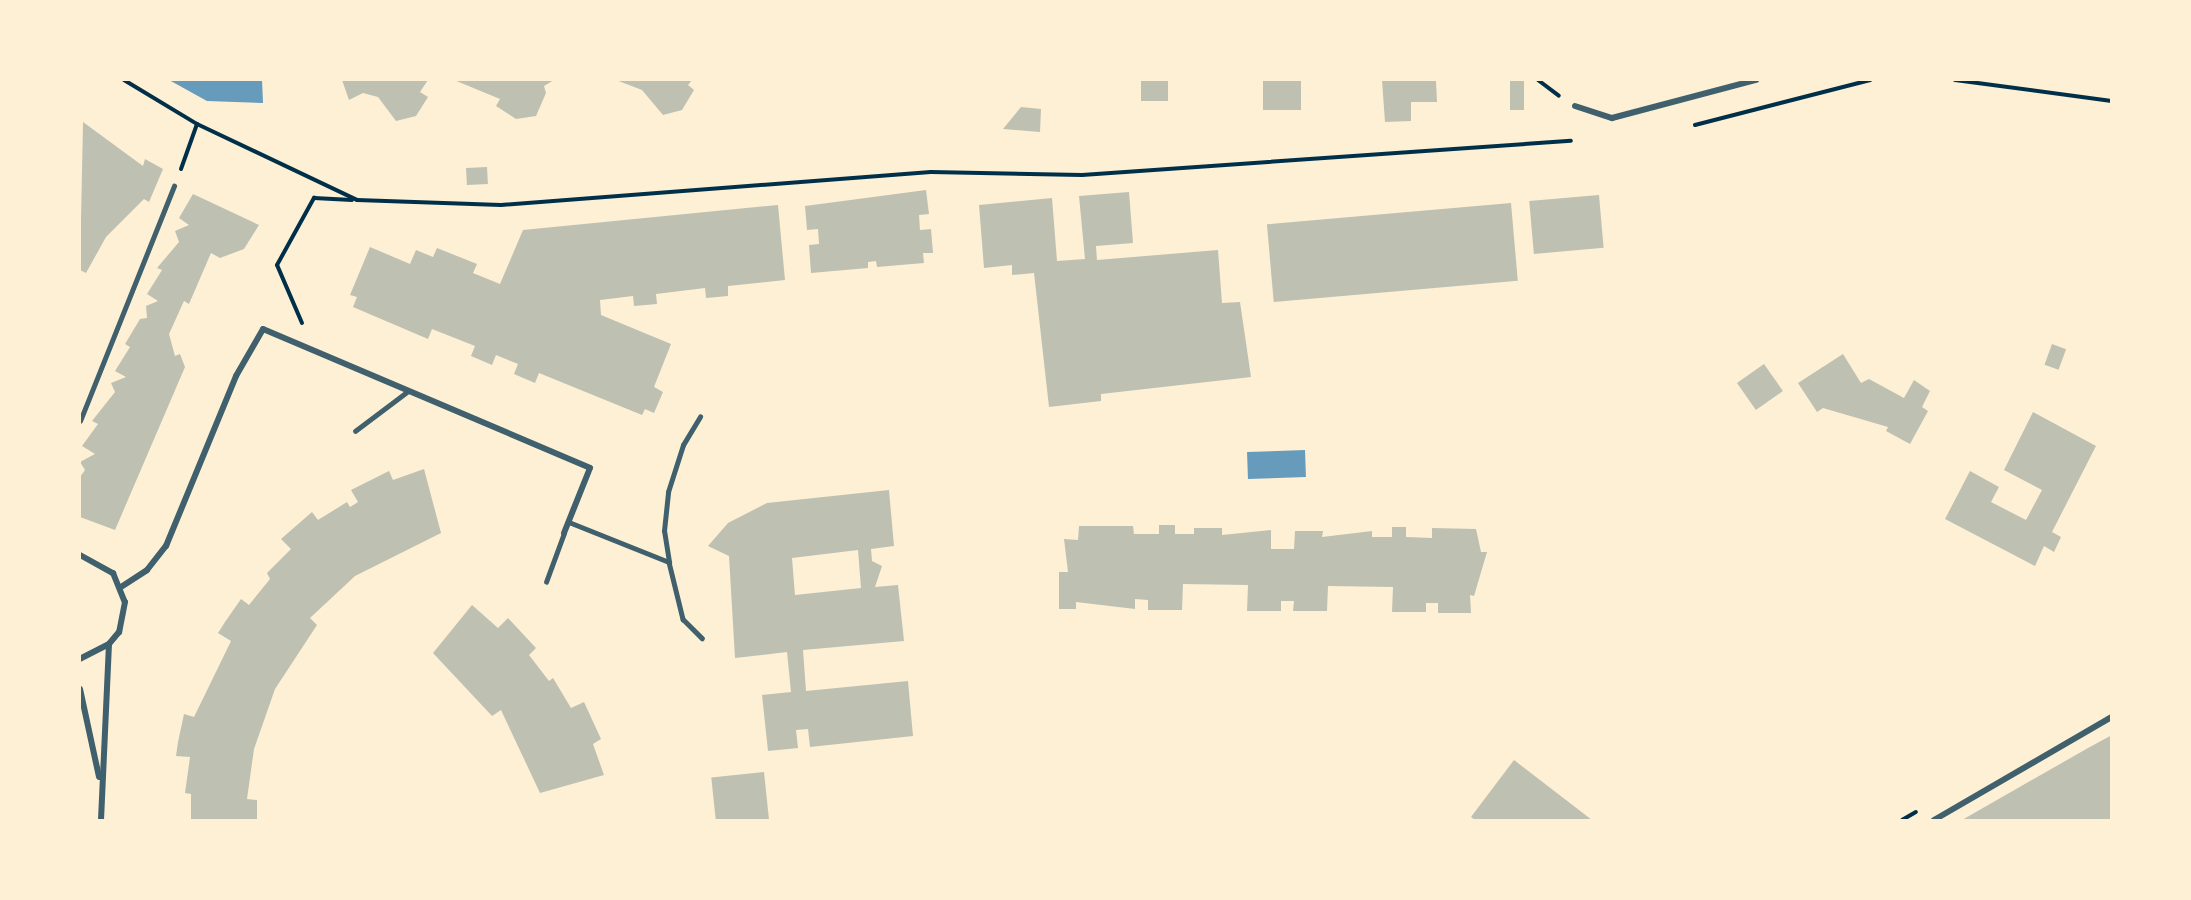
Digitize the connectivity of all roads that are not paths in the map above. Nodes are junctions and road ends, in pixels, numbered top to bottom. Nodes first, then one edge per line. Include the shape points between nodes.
1 (1756, 80) edge
2 (1575, 106) road end
3 (174, 186) road end
4 (408, 391) junction
5 (700, 417) dead end
6 (80, 421) edge
7 (355, 431) dead end
8 (569, 522) junction
9 (564, 533) joint
10 (80, 555) edge
11 (669, 562) junction
12 (546, 582) dead end
13 (121, 587) junction
14 (702, 638) dead end
15 (109, 645) junction
16 (80, 659) edge
17 (80, 689) edge
18 (2112, 717) edge
19 (100, 781) junction
20 (101, 820) edge
21 (1934, 820) edge

1 - 2 street via 1612,118
3 - 6 lane
4 - 7 lane
4 - 8 street via 590,468
4 - 13 street via 263,329 236,376 166,546 147,570
5 - 11 lane via 683,445 668,492 663,531
8 - 9 street
8 - 11 lane
9 - 12 lane
10 - 13 street via 100,562
11 - 14 lane via 683,619
13 - 15 street via 124,618
15 - 16 street
15 - 19 street via 111,686
17 - 19 street
18 - 21 street
19 - 20 street

